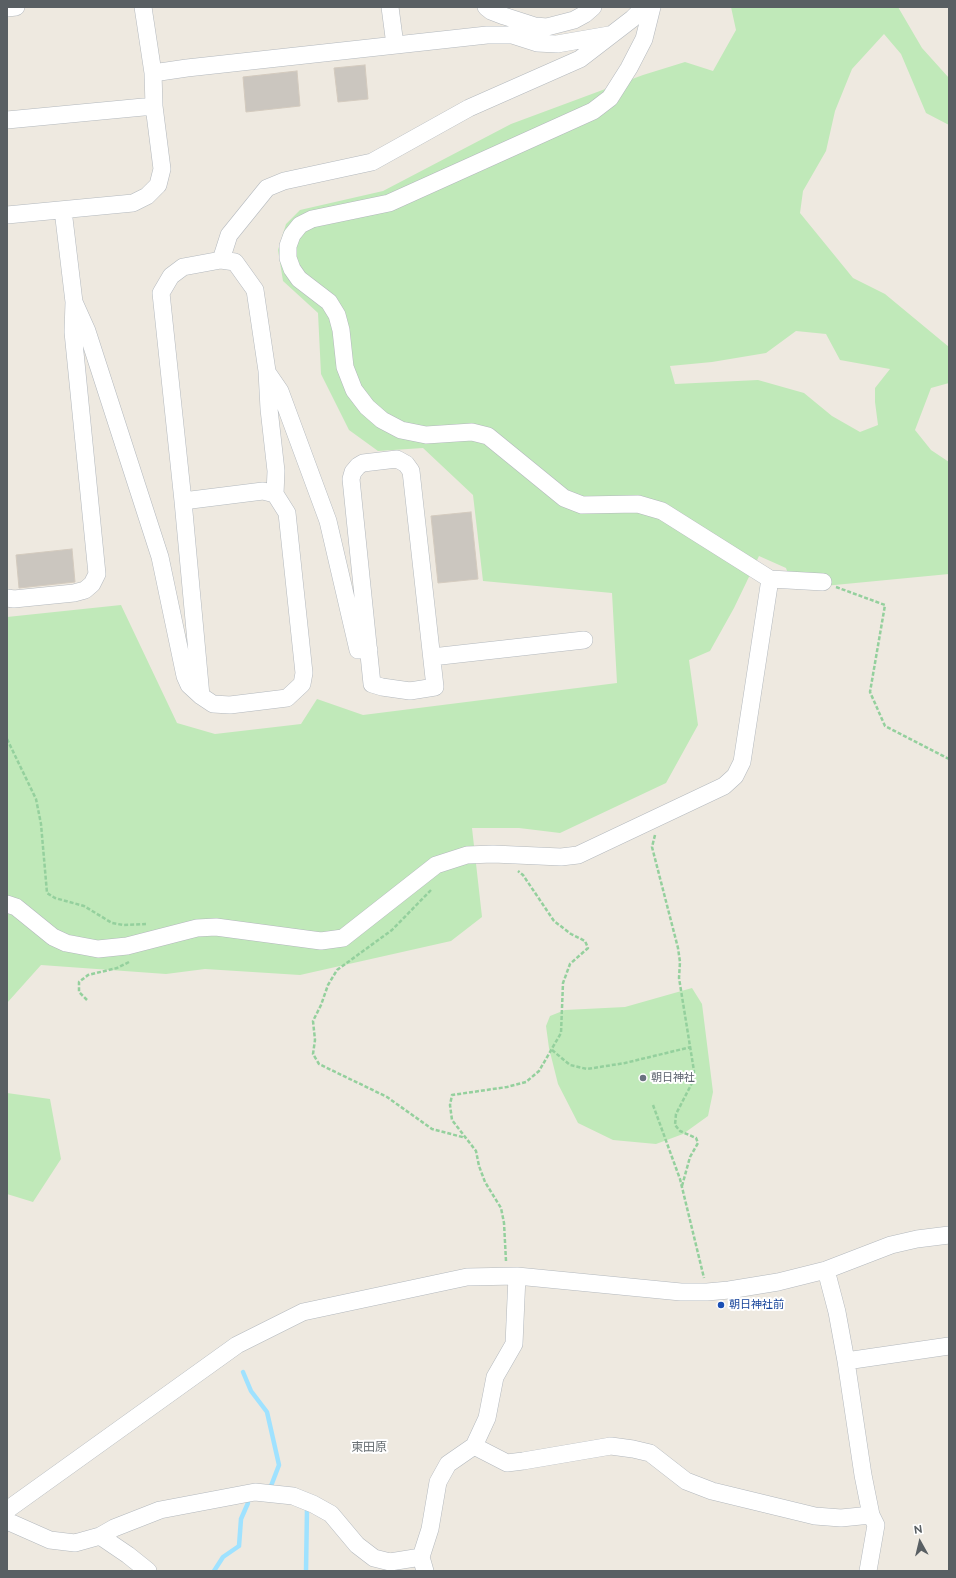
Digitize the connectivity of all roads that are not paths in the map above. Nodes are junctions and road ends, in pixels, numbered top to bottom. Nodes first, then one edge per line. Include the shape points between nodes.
1 (16, 7) edge
2 (143, 7) edge
3 (390, 7) edge
4 (486, 7) edge
5 (593, 7) edge
6 (644, 7) edge
7 (652, 7) edge
8 (7, 8) edge
9 (613, 34) junction
10 (395, 45) junction
11 (153, 73) junction
12 (154, 106) junction
13 (7, 120) edge
14 (62, 210) junction
15 (7, 215) edge
16 (221, 260) junction
17 (74, 302) junction
18 (267, 372) junction
19 (275, 494) junction
20 (183, 501) junction
21 (770, 579) junction
22 (823, 582) road end
23 (7, 598) edge
24 (584, 640) dead end
25 (369, 650) junction
26 (432, 657) junction
27 (201, 696) junction
28 (7, 904) edge
29 (949, 1235) edge
30 (826, 1270) junction
31 (512, 1276) junction
32 (949, 1346) edge
33 (846, 1361) junction
34 (474, 1446) junction
35 (7, 1510) edge
36 (871, 1515) junction
37 (7, 1521) edge
38 (100, 1536) junction
39 (423, 1564) edge
40 (148, 1571) edge
41 (868, 1571) edge

1 - 8 street
2 - 11 street
3 - 10 street
4 - 5 street via 535,26 547,27 574,20
6 - 9 street
7 - 21 street via 644,39 630,68 610,98 593,111 389,203 312,219 300,225 292,235 288,246 288,258 299,278 329,302 337,315 345,367 354,390 367,407 382,420 401,430 426,435 472,432 488,436 564,498 582,505 638,504 662,511
9 - 10 street via 557,44 512,35 487,35
9 - 16 street via 580,58 469,108 372,162 284,181 267,188 229,235
10 - 11 street
11 - 12 street
12 - 13 street
12 - 14 street via 162,169 158,185 147,196 134,203
14 - 15 street
14 - 17 street
16 - 18 street via 235,262 255,290
16 - 20 street via 183,267 171,276 161,293
17 - 23 street via 73,332 97,574 85,590 74,593
17 - 27 street via 87,331 160,557 185,676 189,685
18 - 19 street via 276,471
18 - 25 street via 280,391 328,521 358,650
19 - 20 street via 263,491
19 - 27 street via 287,513 304,673 302,684 287,698 230,705 213,704
20 - 27 street
21 - 22 street
21 - 28 street via 742,762 735,776 724,786 578,855 467,855 436,865 342,938 321,941 216,927 197,928 127,946 98,949 66,943 53,937 16,907
24 - 26 street
25 - 26 street via 372,684 410,691 435,687
25 - 26 street via 351,479 353,472 363,463 397,459 406,464 411,471
29 - 30 street via 891,1245
30 - 31 street via 778,1282 707,1292 681,1292
30 - 33 street
31 - 34 street via 514,1344 495,1377 487,1418
31 - 35 street via 468,1277 303,1312 236,1345
32 - 33 street
33 - 36 street via 862,1475
34 - 36 street via 507,1463 611,1446 633,1449 650,1454 686,1481 712,1491 815,1516 841,1518
34 - 39 street via 448,1464 438,1482
36 - 41 street via 876,1525
37 - 38 street via 50,1540 75,1543
38 - 39 street via 160,1510 255,1492 293,1496 313,1504 331,1514 357,1545 374,1558 390,1562
38 - 40 street

